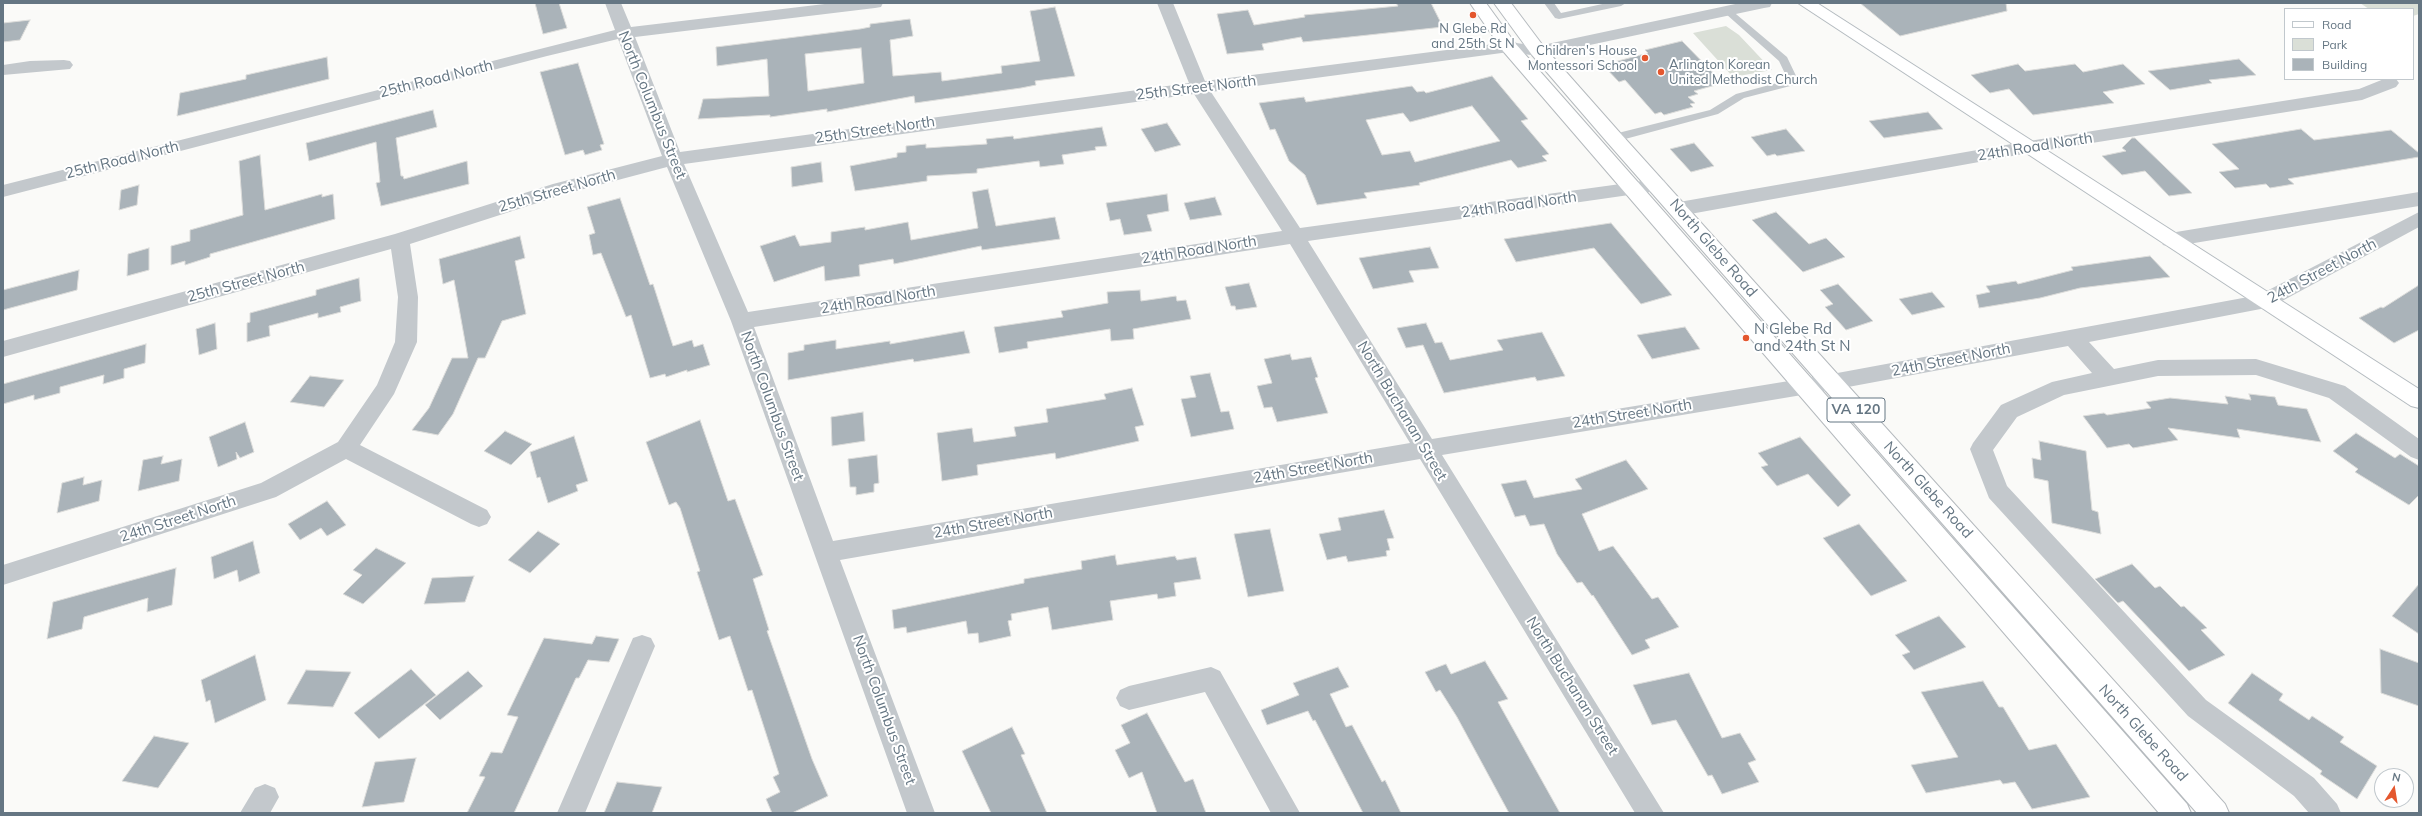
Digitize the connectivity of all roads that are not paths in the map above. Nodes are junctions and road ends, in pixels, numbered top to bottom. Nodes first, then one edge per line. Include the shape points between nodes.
1 (613, 3) edge
2 (875, 3) edge
3 (1165, 3) edge
4 (1478, 3) edge
5 (1502, 3) edge
6 (1549, 3) edge
7 (1621, 3) edge
8 (1764, 3) edge
9 (1806, 3) edge
10 (1730, 12) junction
11 (623, 33) junction
12 (1509, 47) junction
13 (1538, 51) junction
14 (64, 65) dead end
15 (3, 70) edge
16 (2390, 83) dead end
17 (1199, 87) junction
18 (1614, 138) junction
19 (2029, 148) junction
20 (673, 159) junction
21 (1657, 185) junction
22 (1632, 189) junction
23 (3, 191) edge
24 (2419, 199) edge
25 (1679, 209) junction
26 (2419, 219) edge
27 (1295, 236) junction
28 (399, 240) junction
29 (2170, 240) junction
30 (2264, 302) junction
31 (741, 322) junction
32 (2072, 337) junction
33 (3, 349) edge
34 (2108, 377) junction
35 (1832, 382) junction
36 (1806, 386) junction
37 (2419, 400) edge
38 (346, 448) junction
39 (1424, 449) junction
40 (2419, 451) edge
41 (479, 518) dead end
42 (826, 552) junction
43 (3, 575) edge
44 (642, 646) dead end
45 (1129, 698) dead end
46 (571, 813) edge
47 (921, 813) edge
48 (1286, 813) edge
49 (1650, 813) edge
50 (2177, 813) edge
51 (2215, 813) edge
52 (2327, 813) edge

1 - 11 street, North Columbus Street
2 - 11 street, 25th Road North
3 - 17 street, North Buchanan Street
4 - 12 main road, North Glebe Road / VA 120
5 - 13 main road, North Glebe Road / VA 120
6 - 7 lane via 1560,16
8 - 10 street, 25th Street North
9 - 19 main road
10 - 13 street, 25th Street North
10 - 18 lane via 1783,59 1794,82 1740,96 1714,112
11 - 20 street, North Columbus Street
11 - 23 street, 25th Road North
12 - 13 street, 25th Street North
12 - 17 street, 25th Street North
12 - 22 main road, North Glebe Road / VA 120
13 - 18 main road, North Glebe Road / VA 120
14 - 15 street
16 - 19 street, 24th Road North via 2362,94
17 - 20 street, 25th Street North
17 - 27 street, North Buchanan Street
18 - 21 main road, North Glebe Road / VA 120
19 - 25 street, 24th Road North
19 - 29 main road
20 - 28 street, 25th Street North via 560,189
20 - 31 street, North Columbus Street
21 - 22 street, 24th Road North
21 - 25 main road, North Glebe Road / VA 120
22 - 27 street, 24th Road North
22 - 36 main road, North Glebe Road / VA 120
24 - 29 street
25 - 35 main road, North Glebe Road / VA 120
26 - 30 street, 24th Street North
27 - 31 street, 24th Road North
27 - 39 street, North Buchanan Street
28 - 33 street, 25th Street North
28 - 38 street via 408,297 406,342 386,388
29 - 30 main road
30 - 32 street, 24th Street North
30 - 37 main road
31 - 42 street, North Columbus Street
32 - 34 street
32 - 35 street, 24th Street North
34 - 40 street via 2158,368 2256,367 2337,392
34 - 52 street via 2060,388 2009,411 1981,449 1997,491 2197,708 2304,788
35 - 36 street, 24th Street North
35 - 51 main road, North Glebe Road / VA 120
36 - 39 street, 24th Street North
36 - 50 main road, North Glebe Road / VA 120
38 - 41 street
38 - 43 street, 24th Street North via 268,490
39 - 42 street, 24th Street North
39 - 49 street, North Buchanan Street
42 - 47 street, North Columbus Street
44 - 46 street
45 - 48 street via 1211,679

